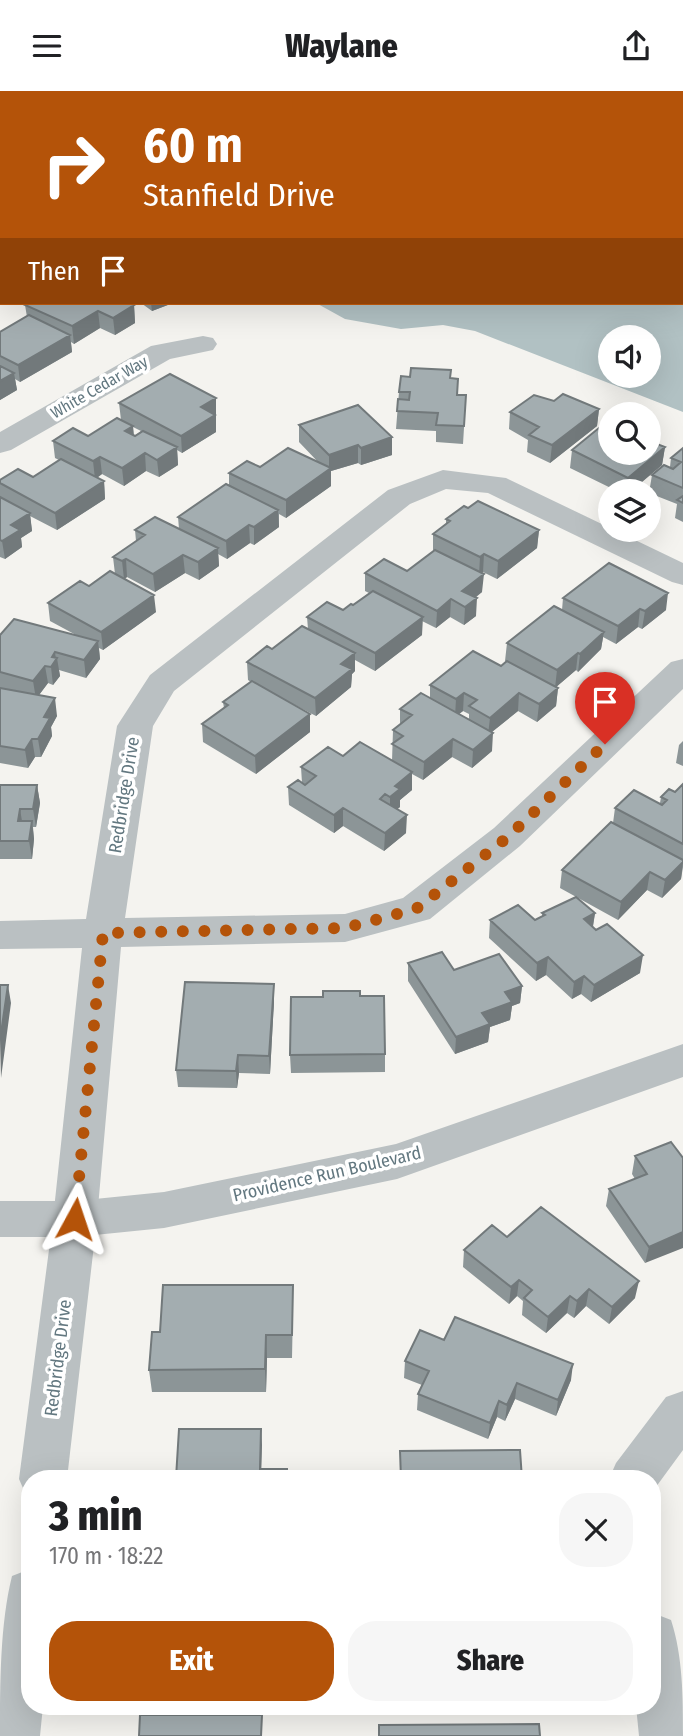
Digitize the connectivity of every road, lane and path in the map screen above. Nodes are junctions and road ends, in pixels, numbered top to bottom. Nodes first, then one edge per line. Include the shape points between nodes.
1 (203, 344) dead end
2 (0, 444) edge
3 (683, 575) edge
4 (683, 670) edge
5 (103, 933) junction
6 (0, 935) edge
7 (683, 1060) edge
8 (0, 1219) edge
9 (75, 1219) junction
10 (683, 1412) edge
11 (44, 1470) edge
12 (639, 1470) edge
13 (21, 1669) edge
14 (661, 1698) edge
15 (13, 1736) edge
16 (666, 1736) edge

1 - 2 street, White Cedar Way via 161,352
3 - 5 street, Redbridge Drive via 495,485 443,479 398,497 162,683 135,726
4 - 5 street via 508,837 416,909 345,928
5 - 6 street
5 - 9 street, Redbridge Drive
7 - 9 street, Providence Run Boulevard via 397,1161 164,1210
8 - 9 street, Providence Run Boulevard
9 - 11 street, Redbridge Drive
10 - 12 street
13 - 15 street
14 - 16 street

